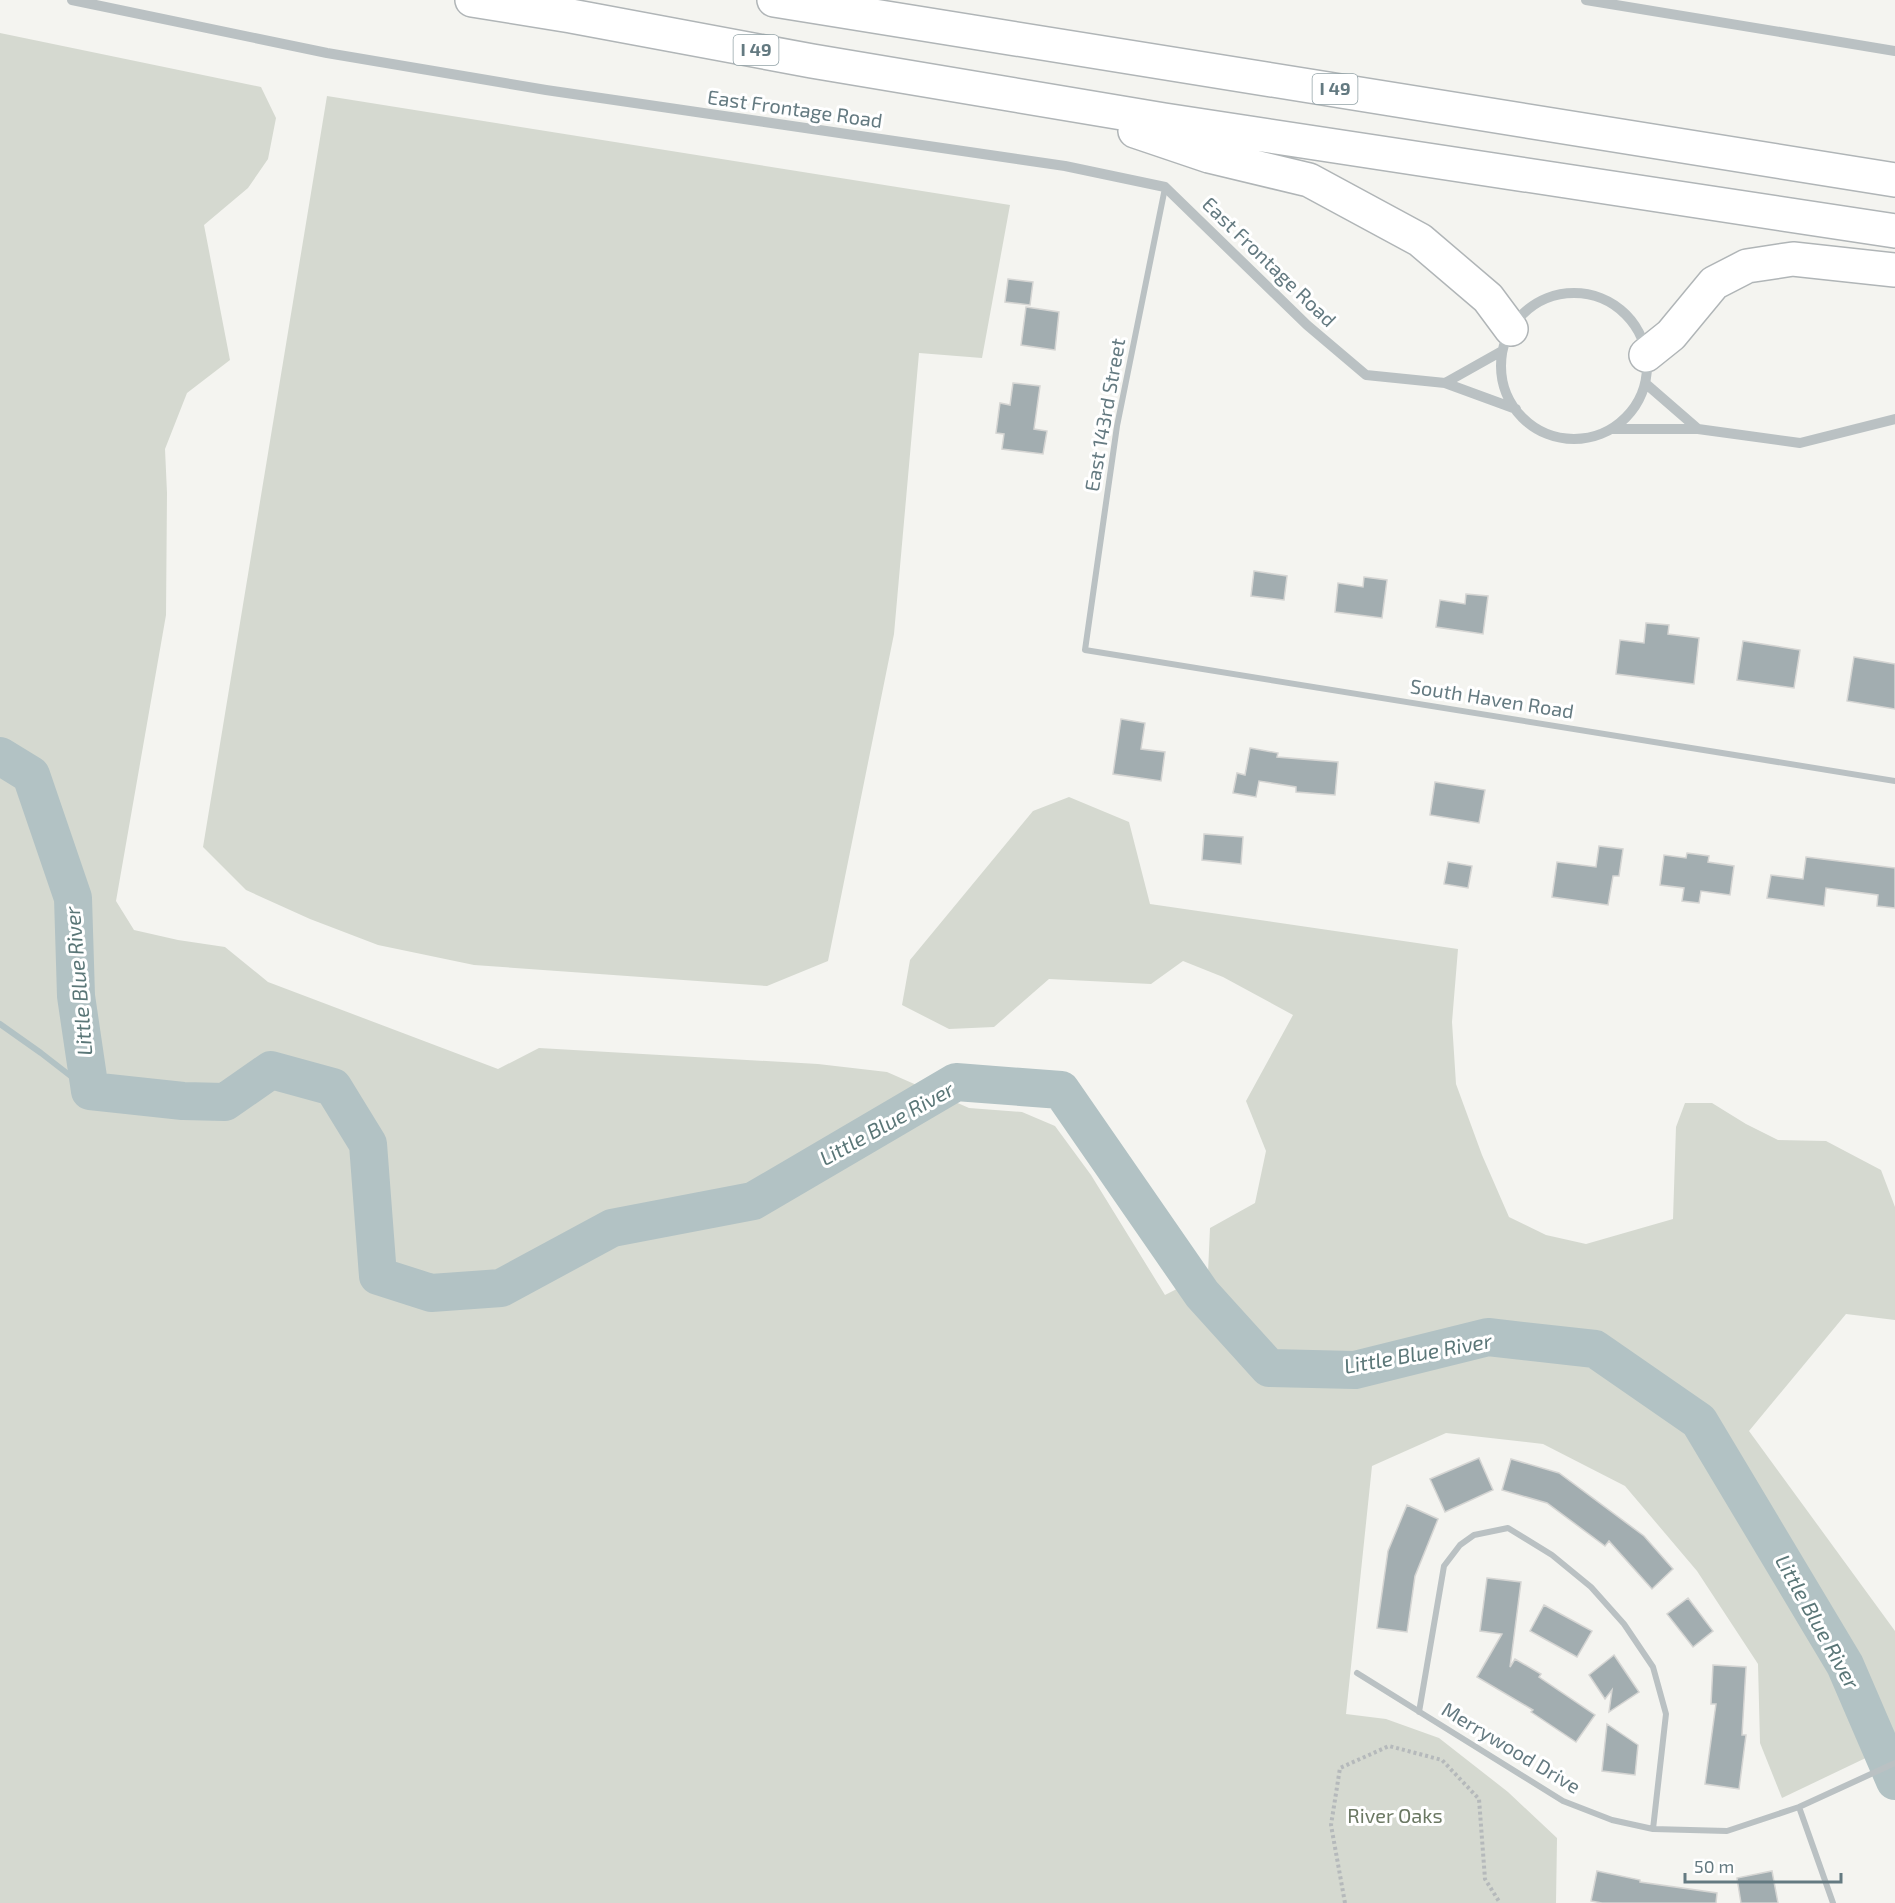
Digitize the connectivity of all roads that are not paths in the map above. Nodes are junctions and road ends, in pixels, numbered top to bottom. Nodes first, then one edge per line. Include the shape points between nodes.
1 (72, 0) edge
2 (472, 0) edge
3 (774, 0) edge
4 (1586, 0) edge
5 (1604, 1) edge
6 (1895, 51) edge
7 (1039, 99) junction
8 (1895, 180) edge
9 (1165, 187) junction
10 (1895, 231) edge
11 (1895, 270) edge
12 (1507, 340) junction
13 (1645, 369) junction
14 (1445, 383) junction
15 (1516, 409) junction
16 (1895, 420) edge
17 (1613, 429) junction
18 (1698, 429) junction
19 (1085, 650) joint
20 (1895, 781) edge
21 (1357, 1673) dead end
22 (1419, 1712) junction
23 (1895, 1762) edge
24 (1798, 1806) junction
25 (1653, 1829) junction
26 (1833, 1903) edge

1 - 9 street, East Frontage Road via 327,53 546,90 1065,166
2 - 7 highway, I 49
3 - 8 highway, I 49
4 - 5 street
5 - 6 street
7 - 10 highway, I 49
7 - 12 highway via 1209,156 1309,180 1420,240 1488,298
9 - 14 street, East Frontage Road via 1307,325 1366,375
9 - 19 street, East 143rd Street via 1118,426
11 - 13 highway via 1793,259 1747,266 1714,283
12 - 13 street via 1526,310 1546,298 1568,292 1592,294 1614,304 1631,319 1643,341
12 - 14 street
12 - 15 street via 1501,375
13 - 17 street via 1643,390 1631,412
13 - 18 street
14 - 15 street, East Frontage Road
15 - 17 street via 1541,432 1565,439 1590,438
16 - 18 street via 1800,443
17 - 18 street
19 - 20 street, South Haven Road
21 - 22 street, Merrywood Drive
22 - 25 street, Merrywood Drive via 1563,1801 1612,1820
22 - 25 street via 1444,1566 1460,1545 1474,1535 1508,1528 1552,1555 1591,1587 1624,1624 1653,1667 1666,1714
23 - 24 street, Merrywood Drive
24 - 25 street, Merrywood Drive via 1727,1831
24 - 26 street

